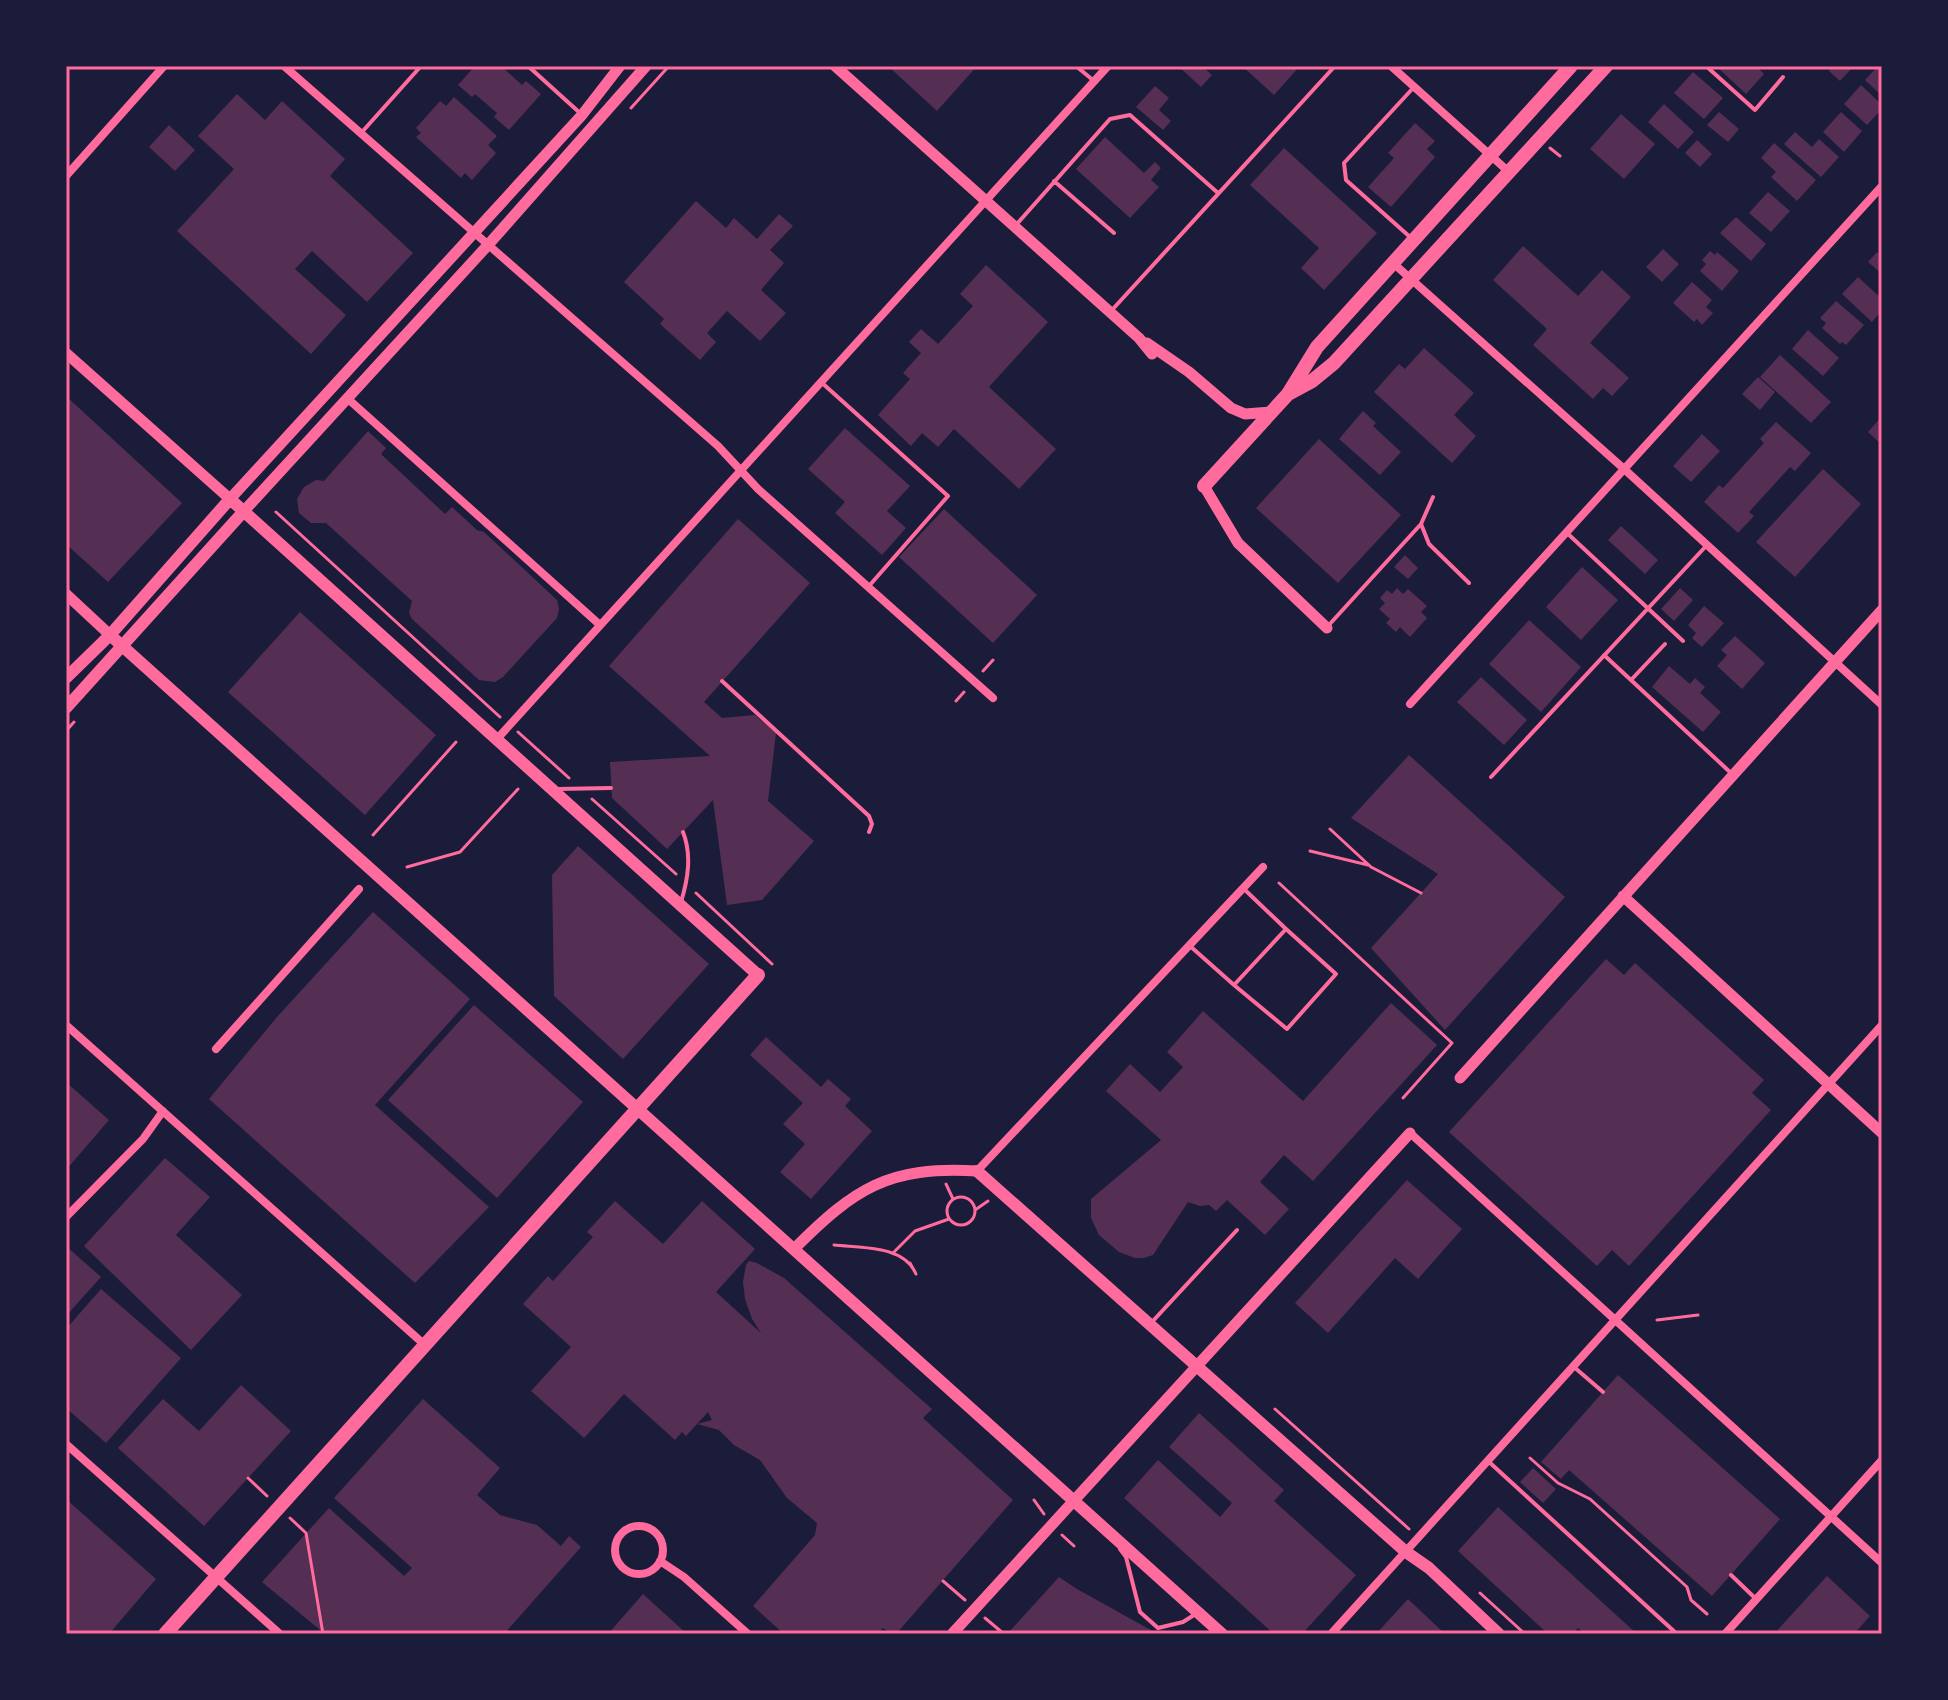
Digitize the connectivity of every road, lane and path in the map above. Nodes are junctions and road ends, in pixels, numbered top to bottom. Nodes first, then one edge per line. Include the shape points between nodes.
1 (164, 66) edge
2 (284, 66) edge
3 (421, 66) edge
4 (528, 66) edge
5 (620, 66) edge
6 (646, 66) edge
7 (835, 66) edge
8 (1076, 66) edge
9 (1108, 66) edge
10 (1335, 66) edge
11 (1391, 66) edge
12 (1571, 66) edge
13 (1606, 66) edge
14 (1706, 66) edge
15 (1783, 77) dead end
16 (1094, 81) junction
17 (1414, 87) junction
18 (582, 115) junction
19 (360, 134) junction
20 (1490, 155) junction
21 (1509, 172) junction
22 (66, 176) edge
23 (1054, 181) junction
24 (1882, 186) edge
25 (1219, 193) junction
26 (985, 199) junction
27 (1014, 226) junction
28 (474, 233) junction
29 (1114, 233) dead end
30 (1414, 240) junction
31 (488, 245) junction
32 (1393, 263) junction
33 (1411, 278) junction
34 (1110, 312) junction
35 (1139, 338) junction
36 (66, 353) edge
37 (1152, 354) dead end
38 (821, 382) junction
39 (1288, 394) junction
40 (347, 398) junction
41 (1271, 412) junction
42 (1623, 468) junction
43 (740, 470) junction
44 (1204, 486) joint
45 (1433, 497) dead end
46 (230, 499) junction
47 (244, 511) junction
48 (276, 512) dead end
49 (1421, 524) junction
50 (1566, 531) junction
51 (1707, 545) junction
52 (1469, 583) dead end
53 (867, 588) junction
54 (66, 594) edge
55 (1648, 609) junction
56 (1882, 610) edge
57 (600, 625) junction
58 (1327, 628) joint
59 (110, 635) junction
60 (1683, 641) dead end
61 (1665, 644) dead end
62 (122, 645) junction
63 (1604, 655) junction
64 (1835, 662) junction
65 (66, 678) edge
66 (1631, 680) junction
67 (722, 681) dead end
68 (993, 698) dead end
69 (1410, 704) dead end
70 (1882, 705) edge
71 (66, 708) edge
72 (510, 725) junction
73 (497, 739) junction
74 (456, 742) dead end
75 (1733, 775) junction
76 (1491, 777) dead end
77 (611, 788) dead end
78 (518, 789) dead end
79 (553, 789) junction
80 (582, 789) junction
81 (1330, 829) dead end
82 (683, 832) dead end
83 (869, 832) dead end
84 (373, 835) dead end
85 (1310, 851) dead end
86 (407, 867) dead end
87 (1263, 867) dead end
88 (1371, 867) junction
89 (1279, 883) dead end
90 (686, 884) junction
91 (359, 889) dead end
92 (1244, 889) junction
93 (1421, 893) dead end
94 (1623, 896) junction
95 (680, 905) junction
96 (1286, 929) junction
97 (1189, 945) junction
98 (772, 964) dead end
99 (758, 975) joint
100 (1234, 985) junction
101 (66, 1025) edge
102 (1882, 1025) edge
103 (216, 1049) dead end
104 (1460, 1078) dead end
105 (1828, 1084) junction
106 (1403, 1098) dead end
107 (638, 1109) junction
108 (163, 1111) junction
109 (1410, 1133) joint
110 (1882, 1133) edge
111 (977, 1171) junction
112 (66, 1217) edge
113 (949, 1219) junction
114 (1237, 1230) dead end
115 (834, 1245) dead end
116 (794, 1249) junction
117 (894, 1252) junction
118 (910, 1263) dead end
119 (1698, 1315) dead end
120 (1616, 1320) junction
121 (1657, 1320) dead end
122 (1150, 1323) junction
123 (426, 1346) junction
124 (1199, 1366) junction
125 (1574, 1367) junction
126 (1603, 1392) dead end
127 (1275, 1409) dead end
128 (66, 1444) edge
129 (1530, 1458) dead end
130 (1882, 1460) edge
131 (1488, 1461) junction
132 (1073, 1500) junction
133 (1831, 1517) junction
134 (1397, 1519) dead end
135 (1107, 1530) junction
136 (306, 1533) dead end
137 (1406, 1552) junction
138 (660, 1561) junction
139 (1882, 1563) edge
140 (1731, 1575) dead end
141 (216, 1577) junction
142 (1480, 1592) dead end
143 (1757, 1599) junction
144 (1198, 1612) junction
145 (1707, 1614) dead end
146 (324, 1633) edge
147 (165, 1634) edge
148 (280, 1634) edge
149 (748, 1634) edge
150 (952, 1634) edge
151 (1222, 1634) edge
152 (1331, 1634) edge
153 (1499, 1634) edge
154 (1525, 1634) edge
155 (1677, 1634) edge
156 (1725, 1634) edge

1 - 22 street
2 - 19 street
3 - 19 lane
4 - 18 lane
5 - 18 street
6 - 31 street
7 - 26 street
8 - 16 lane
9 - 16 street
10 - 25 lane
11 - 17 street
12 - 20 main road
13 - 21 main road
14 - 15 lane via 1755,110
16 - 26 street
17 - 20 street
17 - 30 lane via 1344,163 1346,180
18 - 28 street
19 - 28 street
20 - 21 street
20 - 30 main road
21 - 33 main road
23 - 25 lane via 1110,119 1130,115
23 - 27 lane
23 - 29 lane
24 - 42 street
25 - 34 lane
26 - 27 street
26 - 38 street
27 - 34 street
28 - 31 street
28 - 46 street
30 - 32 main road
31 - 40 street
31 - 43 street
32 - 33 street
32 - 39 main road via 1317,347
33 - 39 main road via 1334,363
33 - 42 street
34 - 35 street
35 - 37 street
35 - 41 street via 1231,408 1245,414
36 - 46 street
38 - 43 street
38 - 53 lane via 948,496
39 - 41 main road
40 - 47 street
40 - 57 street
41 - 44 main road
42 - 50 street
42 - 51 street
43 - 53 street
43 - 57 street
44 - 58 street via 1238,543
45 - 49 lane
46 - 47 main road
46 - 59 main road
47 - 62 main road
47 - 73 main road
48 - 72 path
49 - 52 lane via 1429,544
49 - 58 lane
50 - 55 lane
50 - 69 street
51 - 55 lane
51 - 64 street
53 - 68 street
54 - 59 street
55 - 60 lane
55 - 63 lane
56 - 64 street
57 - 72 street
59 - 62 main road
59 - 65 main road
61 - 66 lane
62 - 71 main road
62 - 107 main road
63 - 66 lane
63 - 76 lane
64 - 70 street
64 - 75 street
66 - 75 lane
67 - 83 lane via 869,816
72 - 73 street
72 - 80 path
73 - 79 main road
74 - 84 path
75 - 94 street
77 - 80 lane
78 - 86 path via 460,852
79 - 80 lane
79 - 95 main road
80 - 90 path
81 - 88 path
82 - 90 lane via 689,846
85 - 88 path
87 - 92 street
88 - 93 path
89 - 106 path via 1452,1043
90 - 95 lane
90 - 98 path
91 - 103 street
92 - 96 lane
92 - 97 street
94 - 104 street
94 - 105 street
95 - 99 main road
96 - 100 lane
96 - 100 lane via 1336,974 1287,1029
97 - 100 lane
97 - 111 street
99 - 107 main road
101 - 108 street
102 - 105 street
105 - 110 street
105 - 120 street
107 - 116 main road
107 - 123 main road
108 - 112 street via 143,1139
108 - 123 street
109 - 120 street
109 - 124 street
111 - 116 street via 918,1171 883,1180 836,1209
111 - 122 main road
113 - 113 path via 967,1224 974,1215 971,1202 953,1199
113 - 117 path via 915,1231
114 - 122 lane
115 - 117 path
116 - 132 main road
117 - 118 path
119 - 121 path
120 - 125 street
120 - 133 street
122 - 124 main road
123 - 141 main road
124 - 132 street
124 - 137 main road
125 - 126 lane
125 - 131 street
127 - 134 path
128 - 141 street
129 - 145 path via 1558,1483 1590,1499 1687,1587 1691,1600
130 - 133 street
131 - 137 street
131 - 155 lane
132 - 135 main road
132 - 150 street
133 - 139 street
133 - 143 street
135 - 144 main road
135 - 144 lane via 1126,1557 1140,1612 1158,1628
136 - 146 path
137 - 152 street
137 - 153 main road
138 - 138 street via 661,1538 647,1527 628,1529 616,1543 619,1562 634,1573 649,1571
138 - 149 street
140 - 143 lane
141 - 147 main road
141 - 148 street
142 - 154 path
143 - 156 street
144 - 151 main road

